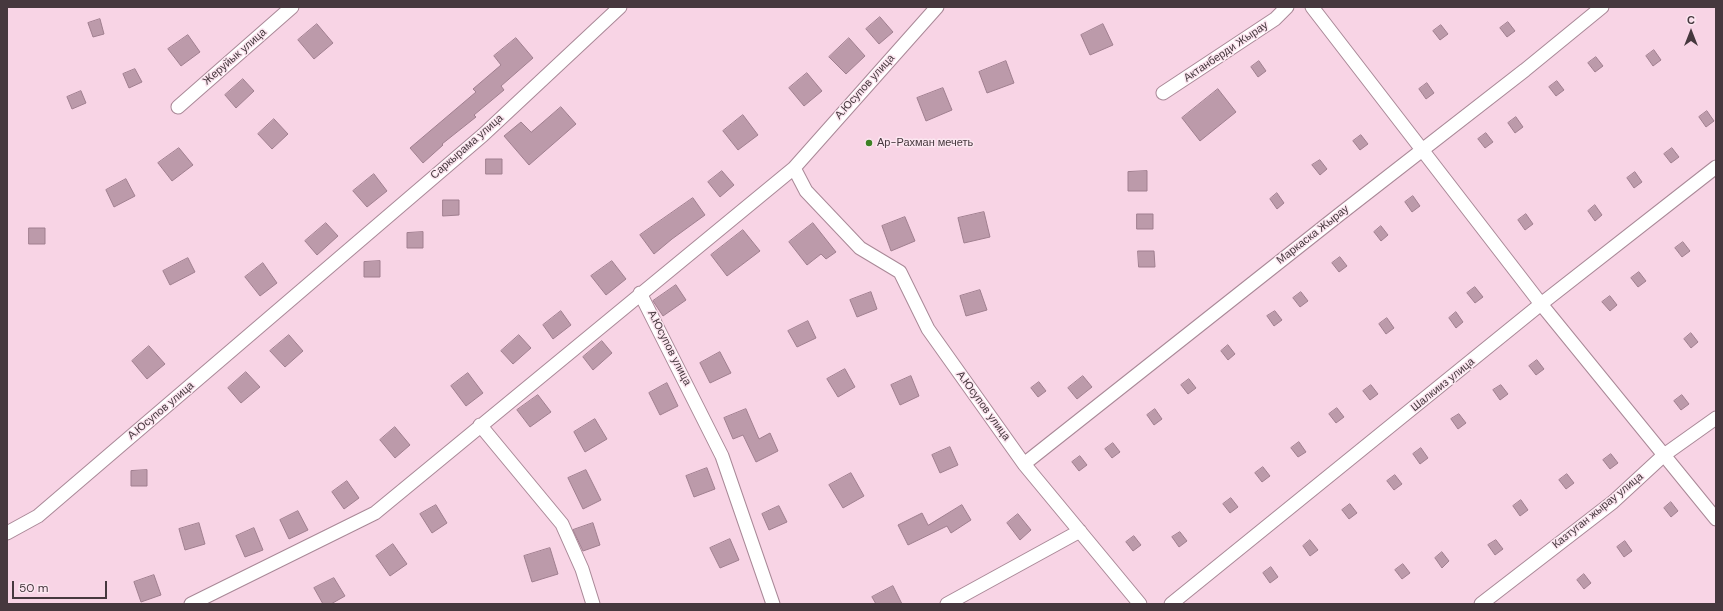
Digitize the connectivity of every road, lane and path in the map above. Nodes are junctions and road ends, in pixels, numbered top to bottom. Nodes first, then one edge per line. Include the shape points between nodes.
1 (292, 7) edge
2 (620, 7) edge
3 (937, 7) edge
4 (1287, 7) edge
5 (1312, 7) edge
6 (1602, 7) edge
7 (1163, 94) dead end
8 (178, 107) dead end
9 (1421, 151) junction
10 (1716, 167) edge
11 (794, 168) junction
12 (310, 284) joint
13 (640, 293) junction
14 (1541, 304) junction
15 (1716, 418) edge
16 (480, 425) junction
17 (1664, 455) junction
18 (1024, 464) junction
19 (1716, 519) edge
20 (1080, 531) junction
21 (7, 533) edge
22 (191, 604) edge
23 (593, 604) edge
24 (774, 604) edge
25 (947, 604) edge
26 (1140, 604) edge
27 (1171, 604) edge
28 (1481, 604) edge

1 - 8 street, Жеруйык улица
2 - 12 street, Саркырама улица via 483,135
3 - 11 street, А.Юсупов улица
4 - 7 street, Актанберди Жырау via 1275,19
5 - 9 street
6 - 9 street, Маркаска Жырау
9 - 14 street
9 - 18 street, Маркаска Жырау
10 - 14 street, Шалкииз улица
11 - 13 street, А.Юсупов улица
11 - 18 street, А.Юсупов улица via 806,191 860,248 900,272 928,329
12 - 21 street, А.Юсупов улица via 38,516
13 - 16 street, А.Юсупов улица
13 - 24 street, А.Юсупов улица via 722,456
14 - 17 street
14 - 27 street, Шалкииз улица
15 - 17 street, Казтуган жырау улица
16 - 22 street, А.Юсупов улица via 375,513
16 - 23 street via 562,524 582,569
17 - 19 street
17 - 28 street, Казтуган жырау улица via 1613,502
18 - 20 street, А.Юсупов улица
20 - 25 street
20 - 26 street, А.Юсупов улица

